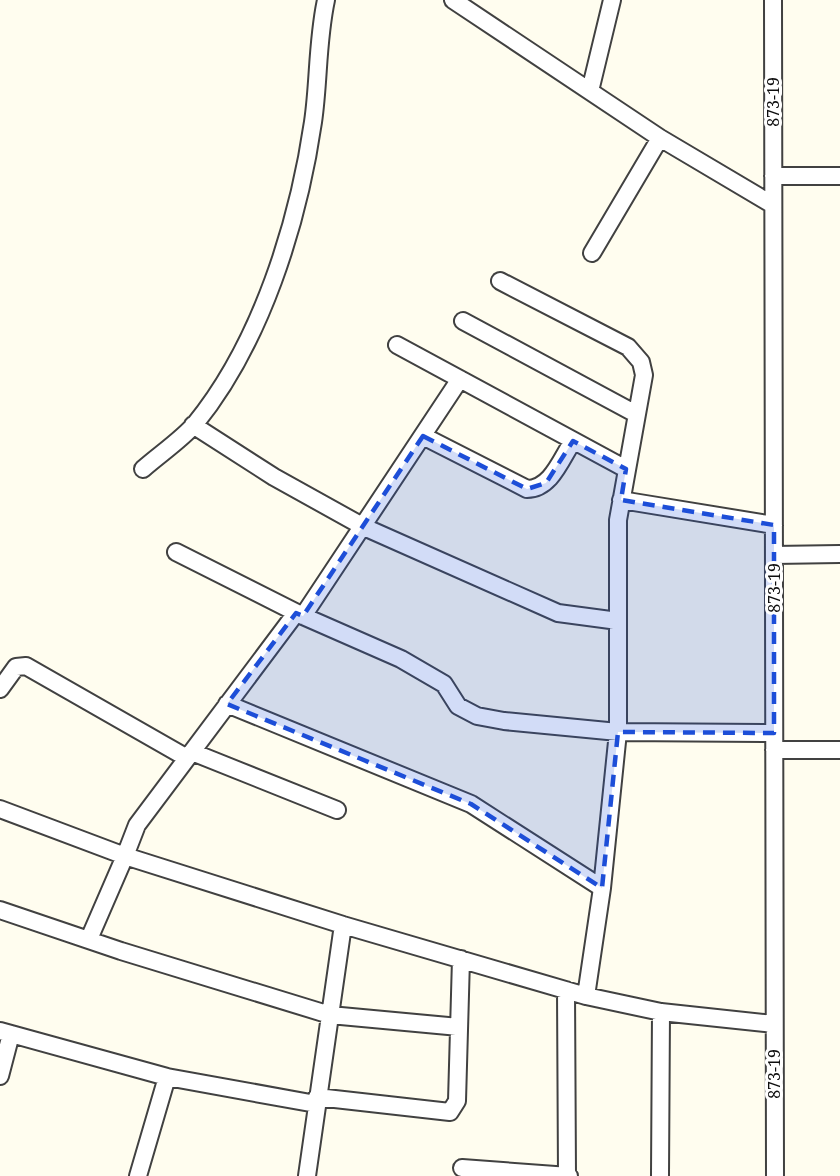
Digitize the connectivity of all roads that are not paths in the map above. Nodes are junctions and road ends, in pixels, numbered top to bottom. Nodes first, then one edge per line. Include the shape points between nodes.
1 (326, 0) edge
2 (453, 0) edge
3 (612, 0) edge
4 (773, 0) edge
5 (471, 6) edge
6 (590, 91) junction
7 (660, 138) junction
8 (773, 176) junction
9 (840, 176) edge
10 (773, 205) junction
11 (592, 253) dead end
12 (500, 281) dead end
13 (464, 321) dead end
14 (397, 345) dead end
15 (460, 379) junction
16 (636, 414) junction
17 (193, 425) junction
18 (423, 436) junction
19 (573, 441) junction
20 (143, 468) dead end
21 (626, 470) junction
22 (621, 500) junction
23 (774, 525) junction
24 (364, 527) junction
25 (176, 552) dead end
26 (840, 554) edge
27 (774, 555) junction
28 (299, 614) junction
29 (618, 621) junction
30 (0, 689) edge
31 (227, 704) junction
32 (618, 732) junction
33 (774, 742) junction
34 (840, 750) edge
35 (189, 755) junction
36 (0, 809) edge
37 (337, 810) dead end
38 (125, 856) junction
39 (602, 888) junction
40 (0, 910) edge
41 (343, 925) junction
42 (89, 939) junction
43 (460, 959) junction
44 (566, 990) junction
45 (586, 996) junction
46 (661, 1012) junction
47 (330, 1015) junction
48 (774, 1024) junction
49 (459, 1027) junction
50 (6, 1033) edge
51 (0, 1076) edge
52 (167, 1077) junction
53 (317, 1101) junction
54 (462, 1168) dead end
55 (546, 1175) edge
56 (138, 1176) edge
57 (308, 1176) edge
58 (568, 1176) edge
59 (660, 1176) edge
60 (775, 1176) edge

1 - 17 street via 319,32 314,119 290,228 232,373
2 - 5 street
3 - 6 street
4 - 8 street, 873-19
5 - 6 street
6 - 7 street
7 - 10 street
7 - 11 street
8 - 9 street
8 - 10 street, 873-19
10 - 23 street, 873-19
12 - 16 street via 636,354 644,375
13 - 16 street
14 - 15 street
15 - 18 street
15 - 19 street
16 - 21 street
17 - 20 street
17 - 24 street via 274,477
18 - 19 street via 527,489 537,489 546,483
18 - 24 street
19 - 21 street
21 - 22 street
22 - 23 street
22 - 29 street
23 - 27 street, 873-19
24 - 28 street
24 - 29 street via 558,613
25 - 28 street
26 - 27 street
27 - 33 street, 873-19
28 - 31 street
28 - 32 street via 426,673 444,684 458,706 477,716
29 - 32 street
30 - 35 street via 16,667 26,666
31 - 35 street
31 - 39 street via 471,804
32 - 33 street
32 - 39 street
33 - 34 street
33 - 48 street, 873-19
35 - 37 street
35 - 38 street via 137,825
36 - 38 street
38 - 41 street
38 - 42 street
39 - 45 street
40 - 42 street
41 - 43 street
41 - 47 street
42 - 47 street
43 - 44 street
43 - 49 street
44 - 45 street
44 - 58 street
45 - 46 street
46 - 48 street
46 - 59 street
47 - 49 street
47 - 53 street
48 - 60 street, 873-19
49 - 53 street via 457,1101 450,1112
50 - 51 street
50 - 52 street
52 - 53 street
52 - 56 street
53 - 57 street
54 - 55 street
55 - 58 street

